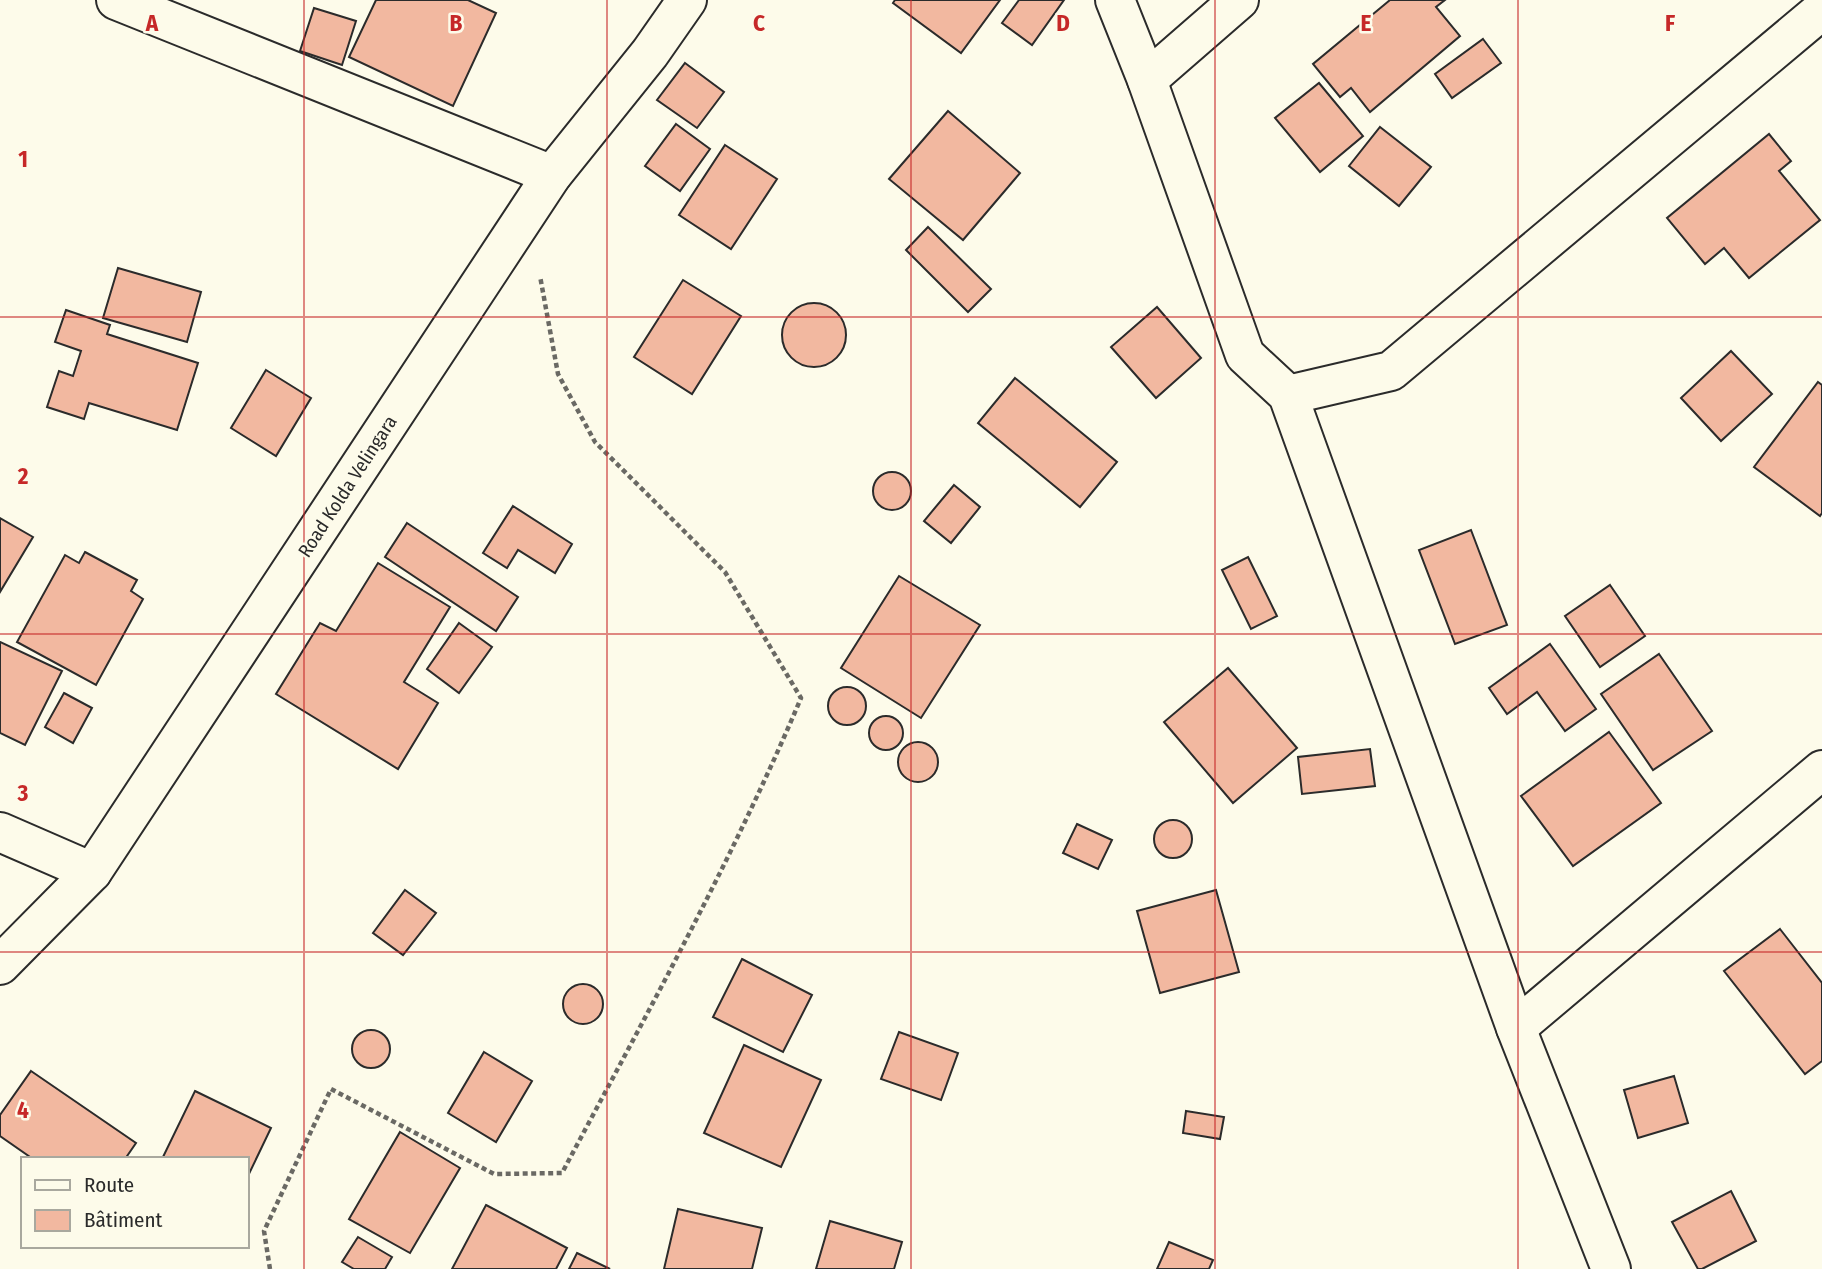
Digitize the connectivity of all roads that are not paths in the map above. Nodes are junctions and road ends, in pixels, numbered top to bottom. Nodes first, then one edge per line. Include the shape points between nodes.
1 (117, 0) edge
2 (687, 0) edge
3 (1115, 0) edge
4 (1240, 0) edge
5 (1822, 10) edge
6 (1147, 80) junction
7 (552, 175) junction
8 (1288, 395) junction
9 (1822, 770) edge
10 (0, 832) edge
11 (92, 872) junction
12 (0, 965) edge
13 (1516, 1028) junction
14 (1611, 1269) edge

1 - 7 main road
2 - 7 main road, Road Kolda Velingara
3 - 6 main road
4 - 6 main road
5 - 8 main road via 1391,371
6 - 8 main road via 1245,355
7 - 11 main road, Road Kolda Velingara
8 - 13 main road
9 - 13 main road
10 - 11 main road
11 - 12 main road, Road Kolda Velingara
13 - 14 main road

